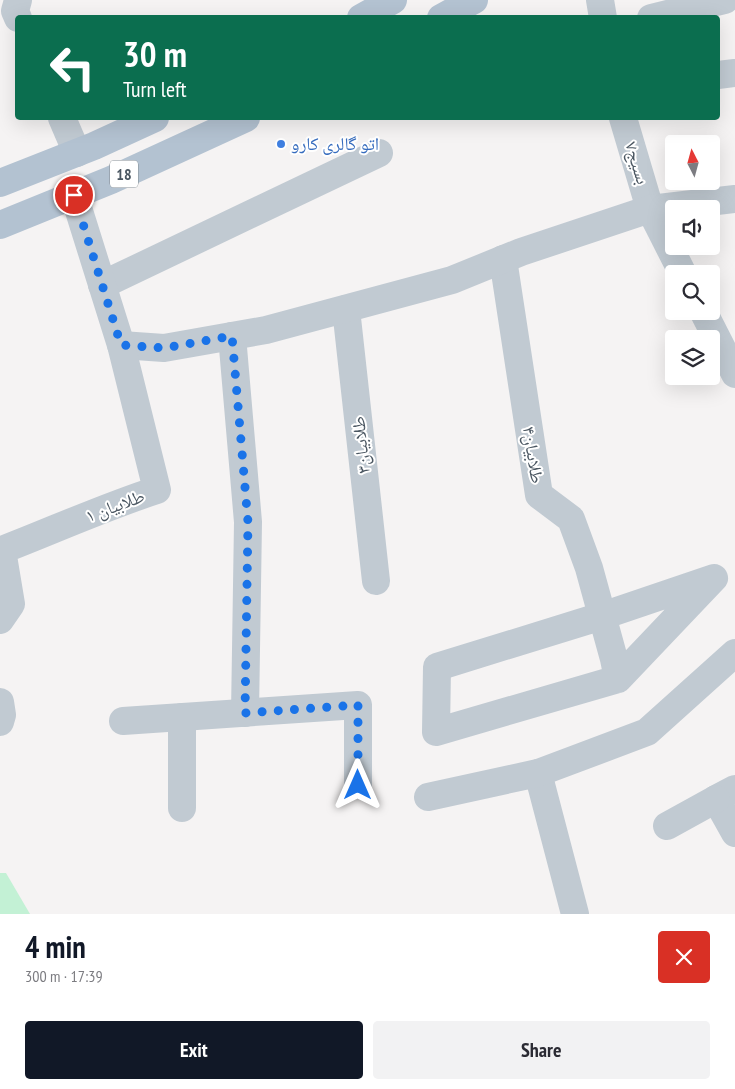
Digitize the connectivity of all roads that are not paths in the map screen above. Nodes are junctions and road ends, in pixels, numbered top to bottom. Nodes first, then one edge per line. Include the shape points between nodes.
1 (18, 0) edge
2 (393, 0) edge
3 (474, 0) edge
4 (600, 0) edge
5 (725, 0) edge
6 (17, 15) edge
7 (366, 15) edge
8 (446, 15) edge
9 (602, 15) edge
10 (663, 15) edge
11 (735, 73) edge
12 (720, 75) edge
13 (63, 120) edge
14 (151, 120) edge
15 (242, 120) edge
16 (624, 120) edge
17 (77, 153) junction
18 (379, 153) dead end
19 (0, 184) edge
20 (74, 195) junction
21 (735, 199) edge
22 (650, 209) junction
23 (0, 225) edge
24 (503, 260) junction
25 (679, 265) edge
26 (102, 285) junction
27 (346, 309) junction
28 (708, 320) edge
29 (232, 336) junction
30 (121, 345) junction
31 (735, 374) edge
32 (1, 550) edge
33 (376, 581) dead end
34 (602, 616) junction
35 (0, 620) edge
36 (735, 653) edge
37 (616, 669) junction
38 (0, 702) edge
39 (245, 713) junction
40 (182, 717) junction
41 (123, 721) dead end
42 (0, 722) edge
43 (538, 773) junction
44 (358, 785) dead end
45 (726, 794) edge
46 (428, 797) dead end
47 (182, 808) dead end
48 (667, 826) dead end
49 (735, 833) edge
50 (575, 914) edge

1 - 6 street
2 - 7 main road
3 - 8 main road
4 - 9 street
5 - 10 street
11 - 12 street
13 - 17 street
14 - 17 main road, 18
15 - 20 main road, 18
16 - 22 street, بسیج۷
17 - 19 main road, 18
18 - 26 street
20 - 23 main road, 18
20 - 26 street
21 - 22 street
22 - 24 street
22 - 25 street, بسیج۷
24 - 27 street via 452,280
24 - 34 street, طلابیان۴ via 539,495 571,519
26 - 30 street
27 - 29 street
27 - 33 street, طلابیان۳
28 - 31 street
29 - 30 street via 164,348
29 - 39 street via 248,522
30 - 32 street, طلابیان ۱ via 157,490
32 - 35 street, طلابیان ۱ via 11,604
34 - 37 street, طلابیان۴
34 - 37 street via 714,578
34 - 37 street via 437,667 436,732
36 - 43 street via 647,732
38 - 42 street
39 - 40 street
39 - 44 street via 358,705
40 - 41 street
40 - 47 street
43 - 46 street
43 - 50 street
45 - 48 street
45 - 49 street

